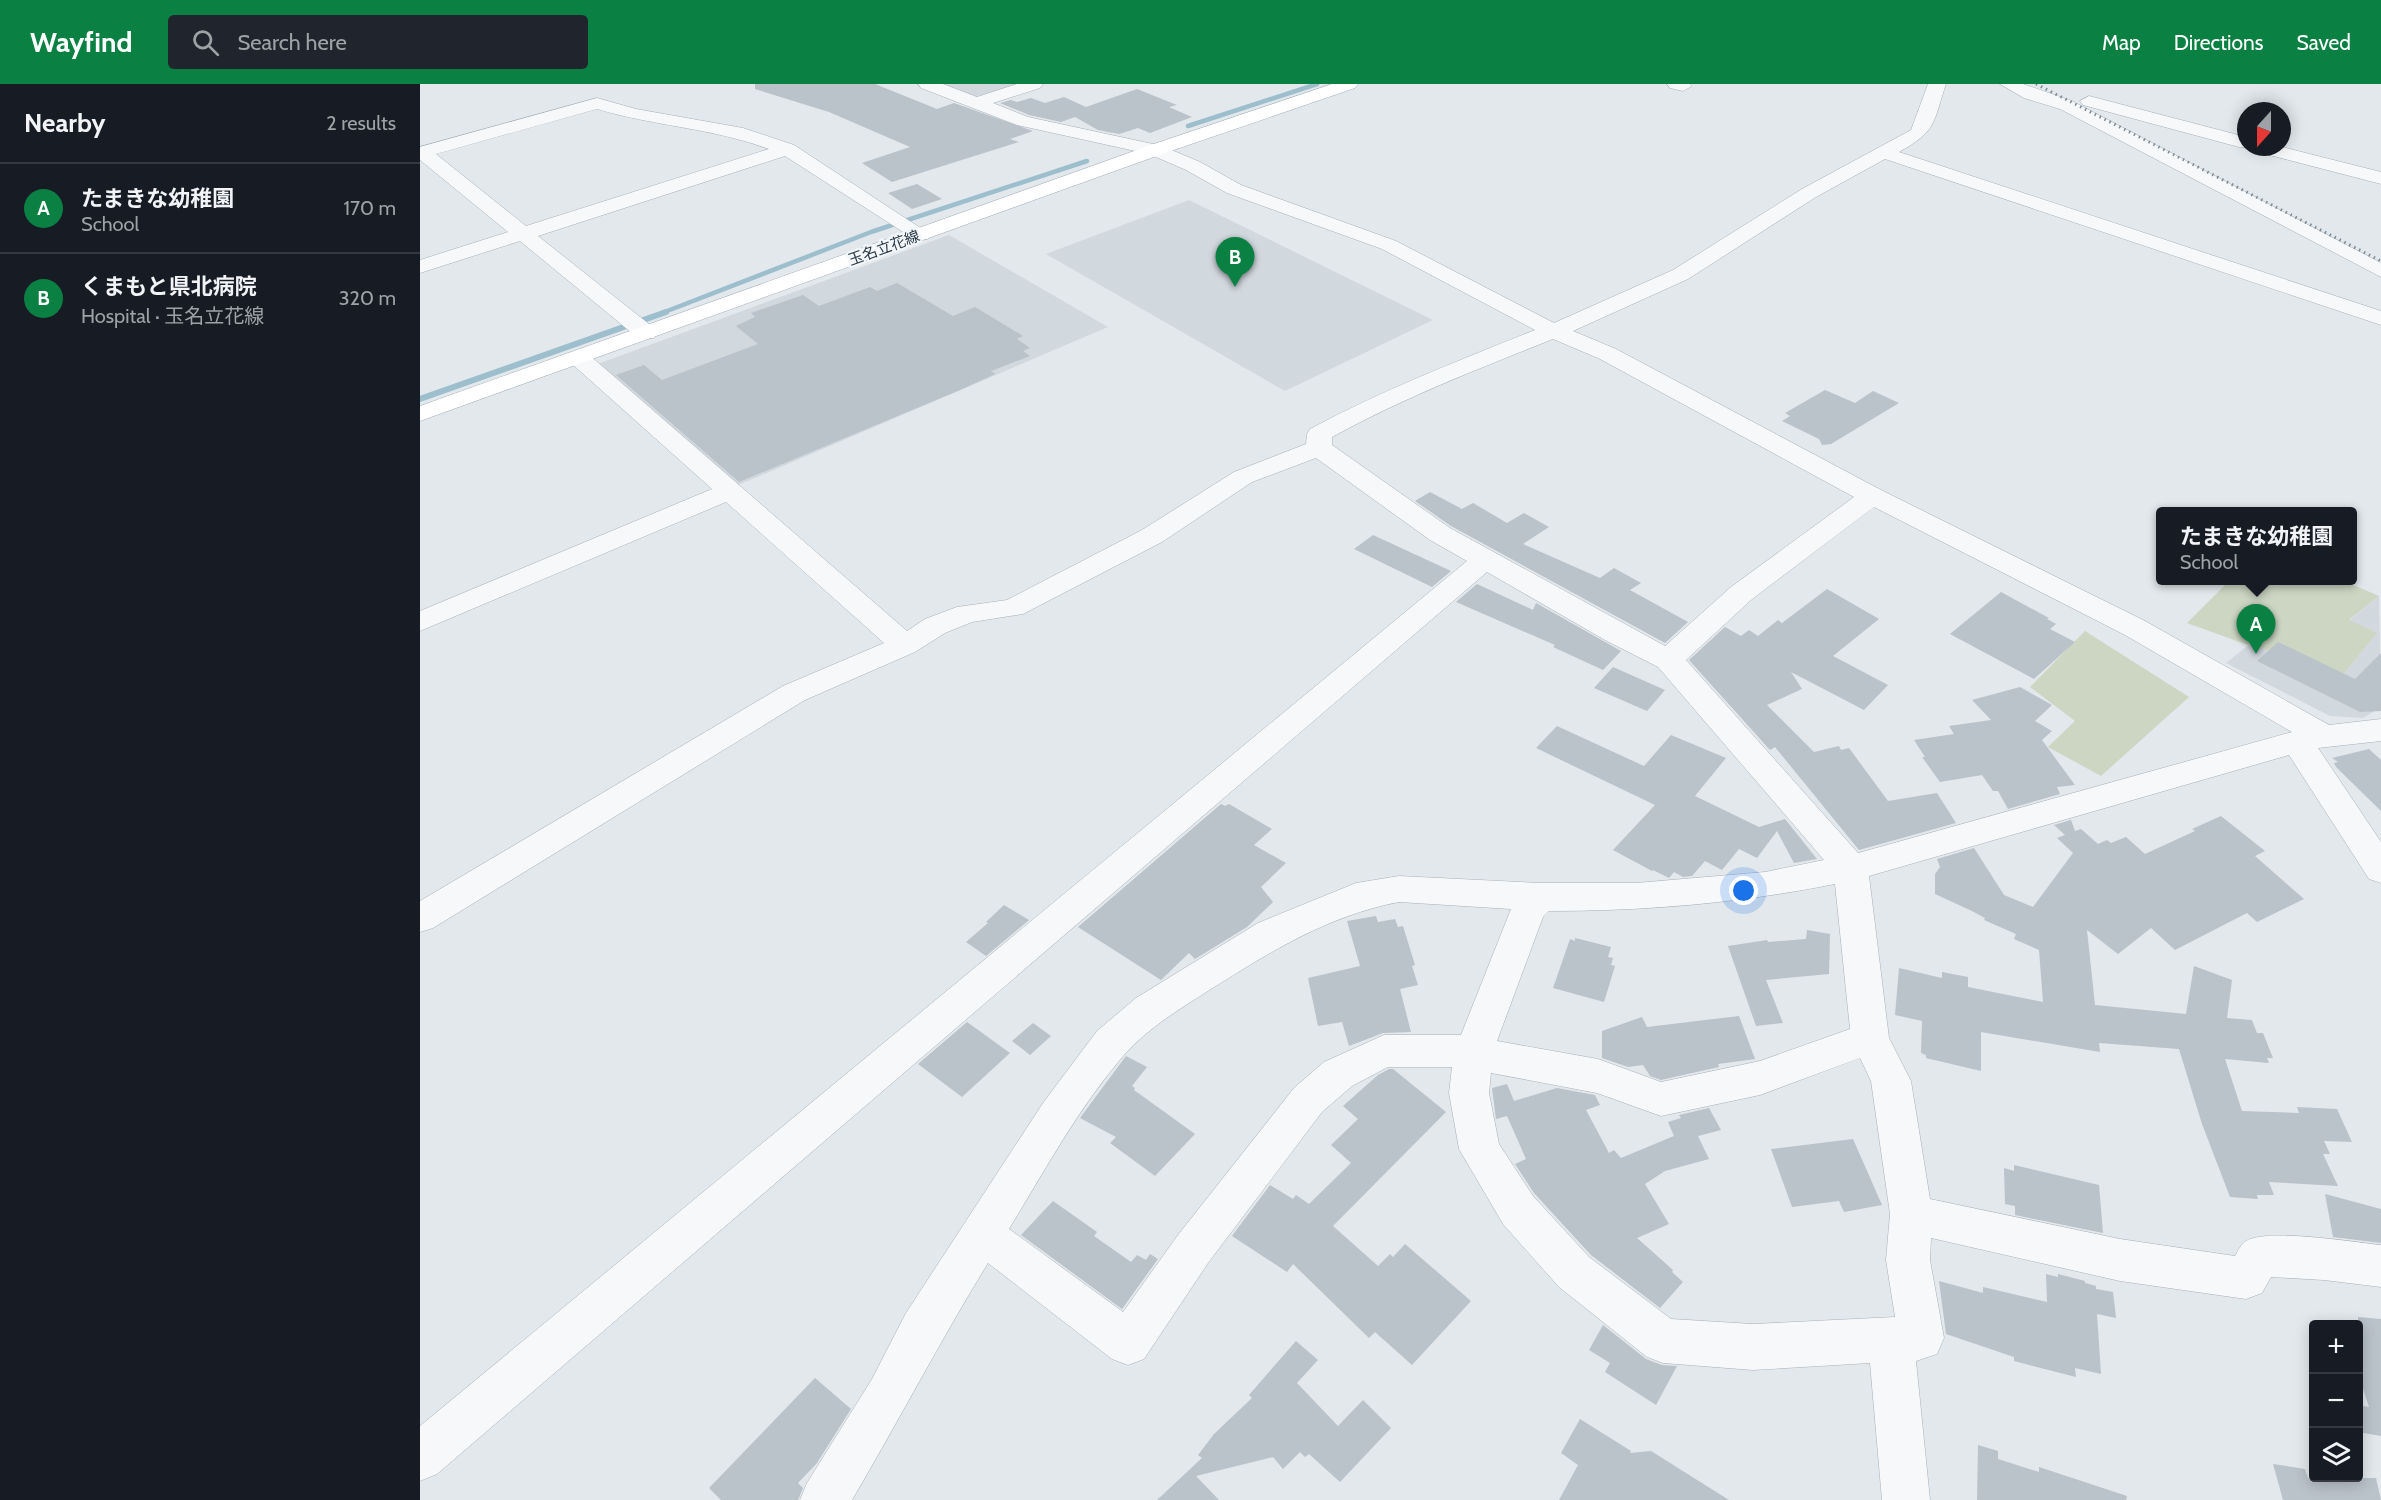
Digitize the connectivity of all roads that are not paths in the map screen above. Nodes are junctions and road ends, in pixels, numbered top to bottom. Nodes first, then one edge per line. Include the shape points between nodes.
1 (927, 84) edge
2 (1034, 84) edge
3 (1345, 84) edge
4 (1937, 84) edge
5 (2009, 84) edge
6 (979, 102) junction
7 (2066, 105) junction
8 (2237, 141) edge
9 (787, 149) junction
10 (1155, 150) junction
11 (421, 152) edge
12 (1884, 153) junction
13 (2291, 155) edge
14 (2381, 178) edge
15 (523, 235) junction
16 (921, 235) junction
17 (420, 267) edge
18 (2381, 271) edge
19 (2381, 318) edge
20 (1555, 332) junction
21 (646, 333) junction
22 (579, 358) junction
23 (420, 414) edge
24 (1320, 448) junction
25 (729, 491) junction
26 (1872, 496) junction
27 (1485, 560) junction
28 (420, 622) edge
29 (905, 645) junction
30 (1669, 660) junction
31 (2381, 730) edge
32 (2310, 739) junction
33 (1851, 868) junction
34 (2381, 870) edge
35 (1540, 897) junction
36 (420, 918) edge
37 (1870, 1038) junction
38 (1473, 1053) junction
39 (1911, 1214) junction
40 (981, 1236) junction
41 (2381, 1266) edge
42 (1891, 1340) junction
43 (420, 1457) edge
44 (824, 1500) edge
45 (1906, 1500) edge

1 - 6 street
2 - 6 street
3 - 10 main road, 玉名立花線
4 - 12 street via 1922,128
5 - 7 street
6 - 10 street via 1023,121
7 - 8 street via 2100,102
7 - 18 street
9 - 11 street via 743,133 597,104
9 - 15 street
9 - 16 street
10 - 16 main road, 玉名立花線
10 - 20 street via 1234,189 1389,245
11 - 15 street
12 - 19 street
12 - 20 street via 1809,192 1663,284
13 - 14 street
15 - 17 street
15 - 21 street
16 - 21 main road, 玉名立花線
20 - 24 street via 1482,358 1348,418 1319,434
20 - 26 street via 1608,354
21 - 22 main road, 玉名立花線
22 - 23 main road, 玉名立花線
22 - 25 street
24 - 27 street via 1440,534
24 - 29 street via 1243,477 1152,536 1013,608 967,613 935,626
25 - 28 street
25 - 29 street
26 - 30 street via 1771,569 1691,635
26 - 32 street via 2135,628
27 - 30 street
27 - 43 street
29 - 36 street via 794,693
30 - 33 street
31 - 32 street
32 - 33 street
32 - 34 street
33 - 35 street via 1765,885 1636,897
33 - 37 street
35 - 38 street via 1528,911
35 - 40 street via 1399,890 1356,897 1271,933 1149,1009 1111,1043 1057,1115
37 - 38 street via 1760,1078 1661,1099 1598,1076
37 - 39 street via 1891,1081
38 - 40 street via 1384,1051 1338,1074 1308,1100 1263,1155 1128,1343
38 - 42 street via 1469,1093 1480,1149 1518,1210 1574,1272 1663,1341 1753,1347
39 - 41 street via 2197,1274 2246,1278 2259,1256 2324,1258
39 - 42 street via 1908,1260 1921,1338
40 - 44 street via 922,1329 888,1395
42 - 45 street

